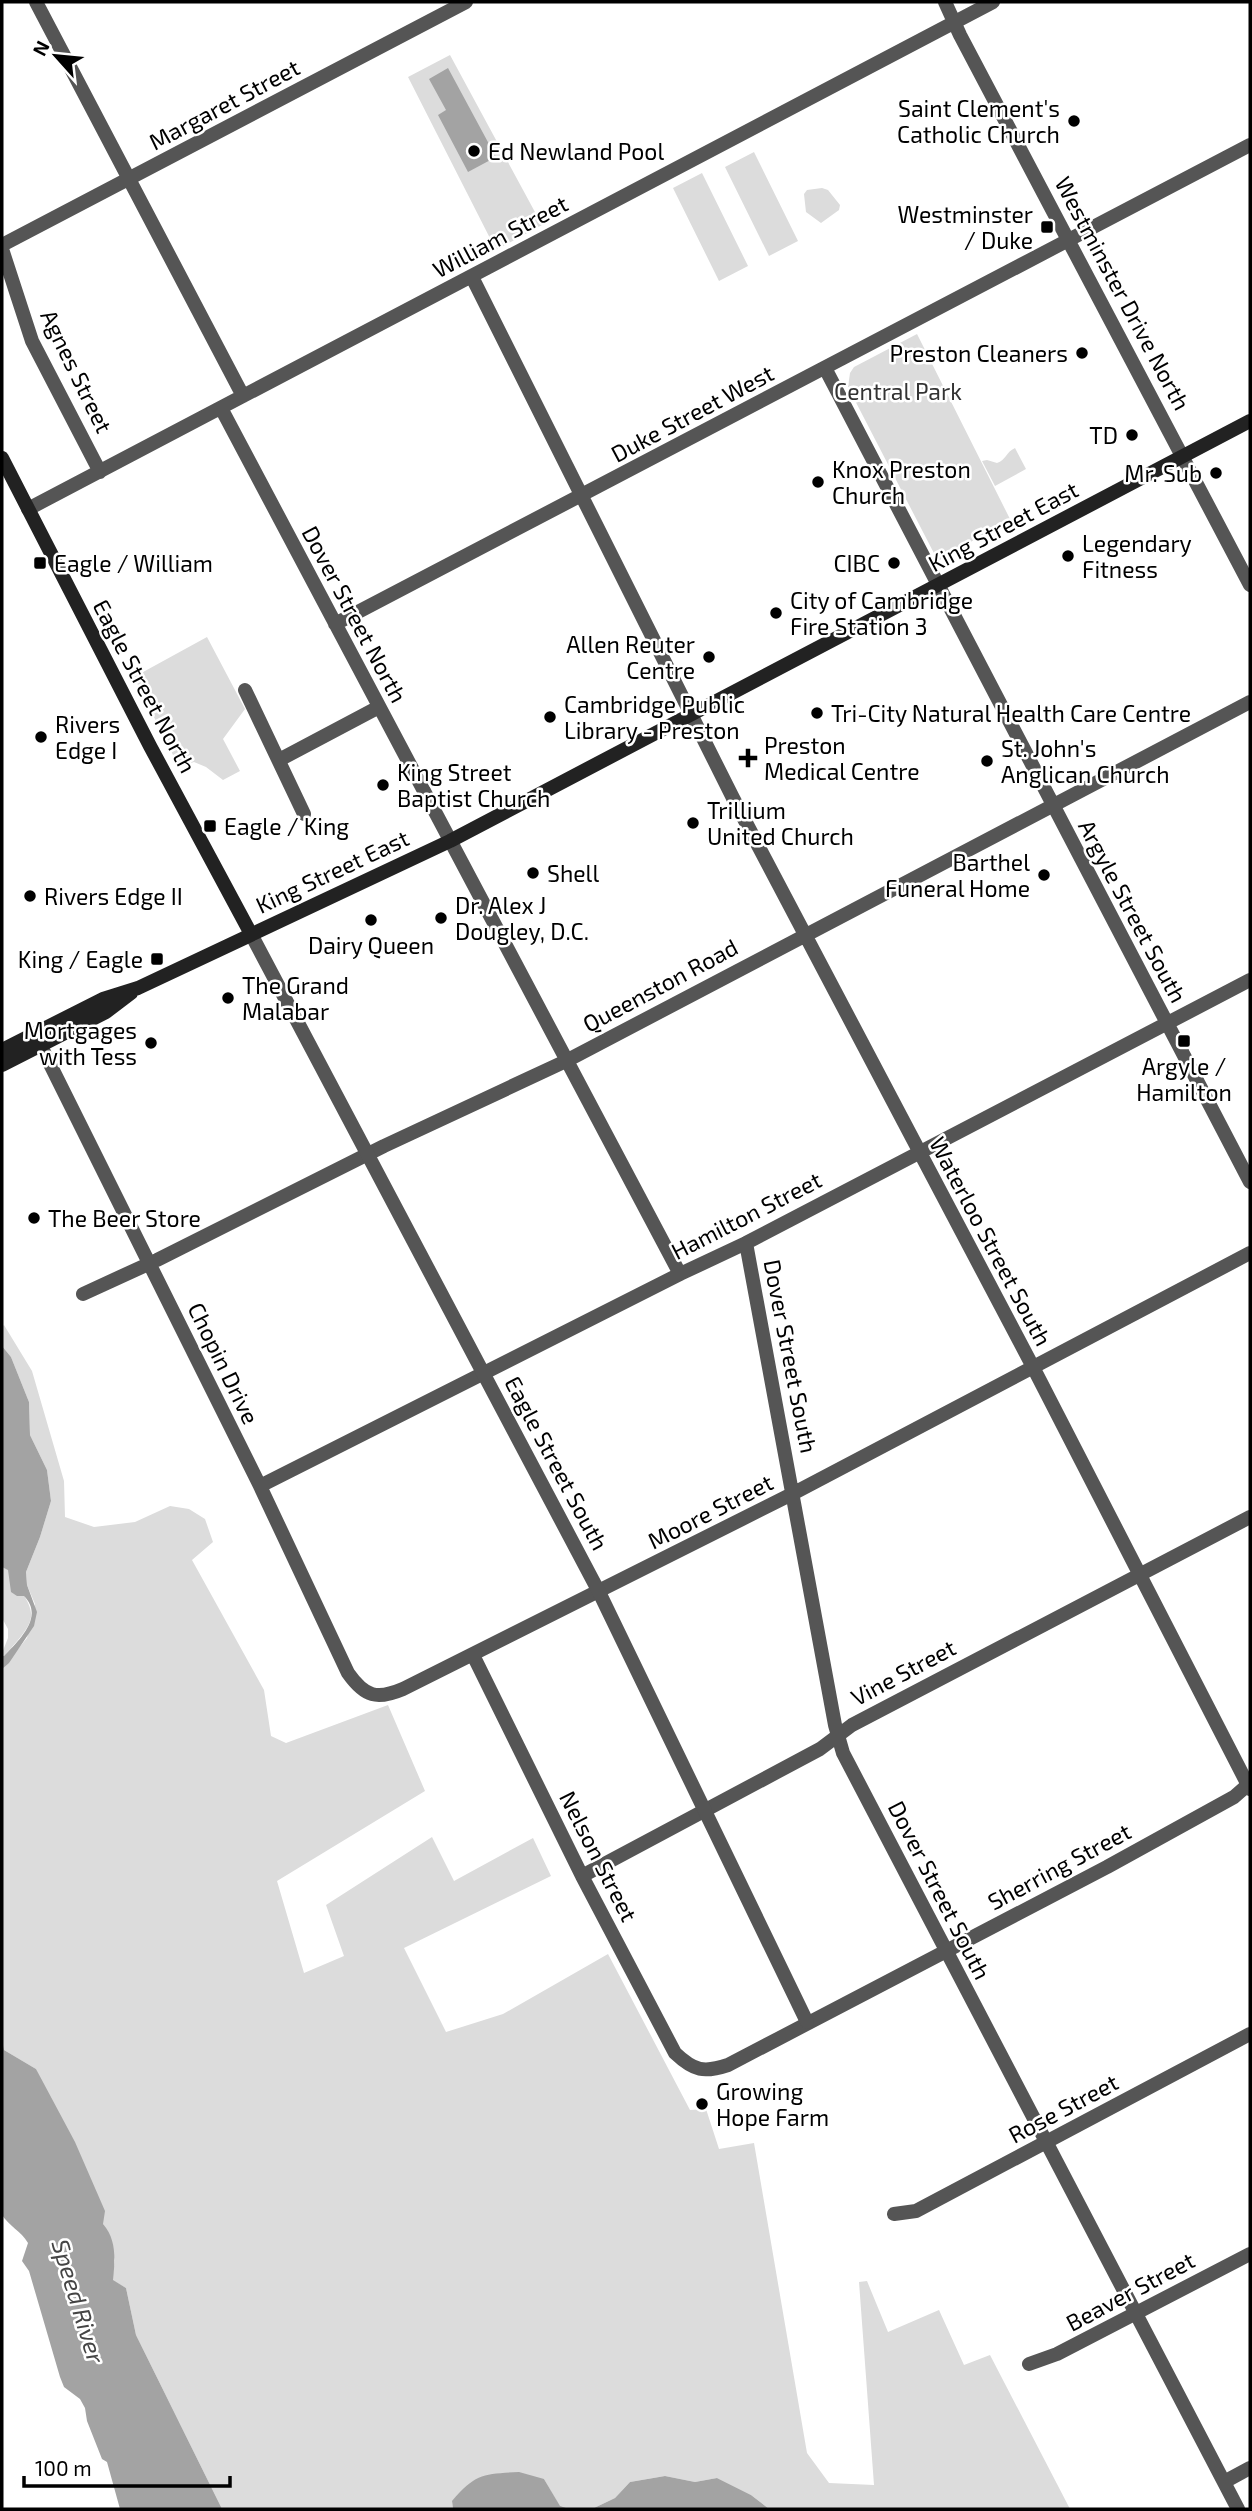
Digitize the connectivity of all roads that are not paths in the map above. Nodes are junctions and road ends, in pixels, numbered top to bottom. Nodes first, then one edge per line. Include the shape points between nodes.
1 (36, 2) edge
2 (466, 2) edge
3 (946, 2) edge
4 (993, 2) edge
5 (956, 22) junction
6 (1250, 145) edge
7 (129, 179) junction
8 (1069, 240) junction
9 (2, 247) edge
10 (472, 277) junction
11 (825, 369) junction
12 (243, 396) junction
13 (221, 408) junction
14 (1250, 421) edge
15 (2, 458) edge
16 (1183, 458) junction
17 (100, 472) junction
18 (581, 496) junction
19 (27, 509) junction
20 (1250, 585) edge
21 (939, 586) junction
22 (335, 624) junction
23 (245, 690) dead end
24 (1250, 702) edge
25 (379, 707) junction
26 (691, 715) junction
27 (279, 760) junction
28 (1052, 806) junction
29 (304, 814) dead end
30 (450, 841) junction
31 (251, 934) junction
32 (805, 935) junction
33 (1250, 980) edge
34 (138, 988) junction
35 (1166, 1024) junction
36 (41, 1046) junction
37 (2, 1050) edge
38 (566, 1061) junction
39 (2, 1065) edge
40 (918, 1152) junction
41 (368, 1155) junction
42 (1250, 1182) edge
43 (746, 1243) junction
44 (1250, 1253) edge
45 (149, 1264) junction
46 (680, 1274) junction
47 (83, 1294) dead end
48 (1033, 1367) junction
49 (484, 1372) junction
50 (260, 1486) junction
51 (794, 1493) junction
52 (1250, 1517) edge
53 (1139, 1575) junction
54 (599, 1592) junction
55 (473, 1655) junction
56 (370, 1695) joint
57 (838, 1736) junction
58 (1250, 1786) edge
59 (704, 1811) junction
60 (582, 1876) junction
61 (947, 1951) junction
62 (807, 2022) junction
63 (1250, 2034) edge
64 (697, 2069) joint
65 (1047, 2142) junction
66 (894, 2214) dead end
67 (1250, 2254) edge
68 (1135, 2313) junction
69 (1028, 2364) dead end
70 (1250, 2468) edge
71 (1224, 2482) junction
72 (1238, 2509) edge

1 - 7 street
2 - 7 street, Margaret Street
3 - 5 street, Westminster Drive North
4 - 5 street, William Street
5 - 8 street, Westminster Drive North
5 - 10 street, William Street
6 - 8 street, Duke Street West
7 - 9 street, Margaret Street
7 - 12 street
8 - 11 street, Duke Street West
8 - 16 street, Westminster Drive North
9 - 17 street, Agnes Street via 32,341
10 - 12 street, William Street
10 - 18 street, Waterloo Street South
11 - 18 street, Duke Street West
11 - 21 street, Argyle Street South
12 - 13 street, William Street
13 - 17 street, William Street
13 - 22 street, Dover Street North
14 - 16 main road, King Street East
15 - 19 main road, Eagle Street North
16 - 20 street, Westminster Drive North
16 - 21 main road, King Street East
17 - 19 street, William Street
18 - 22 street, Duke Street West
18 - 26 street, Waterloo Street South
19 - 31 main road, Eagle Street North
21 - 26 main road, King Street East
21 - 28 street, Argyle Street South
22 - 25 street, Dover Street North
23 - 27 street
24 - 28 street, Queenston Road
25 - 27 street
25 - 30 street, Dover Street North
26 - 30 main road, King Street East
26 - 32 street, Waterloo Street South
27 - 29 street
28 - 32 street, Queenston Road
28 - 35 street, Argyle Street South
30 - 31 main road, King Street East
30 - 38 street
31 - 34 main road, King Street East
31 - 41 street, Eagle Street South
32 - 38 street, Queenston Road
32 - 40 street, Waterloo Street South
33 - 35 street, Hamilton Street
34 - 36 main road, King Street East via 106,1012
34 - 37 main road, King Street East via 103,999
35 - 40 street, Hamilton Street
35 - 42 street, Argyle Street South
36 - 39 main road, King Street East
36 - 45 street, Chopin Drive
38 - 41 street, Queenston Road
38 - 46 street
40 - 43 street, Hamilton Street
40 - 48 street, Waterloo Street South
41 - 45 street, Queenston Road
41 - 49 street, Eagle Street South
43 - 46 street, Hamilton Street
43 - 51 street, Dover Street South
44 - 48 street, Moore Street
45 - 47 street, Queenston Road
45 - 50 street, Chopin Drive
46 - 49 street, Hamilton Street
48 - 51 street, Moore Street
48 - 53 street, Waterloo Street South
49 - 50 street, Hamilton Street
49 - 54 street, Eagle Street South
50 - 56 street, Chopin Drive via 348,1673
51 - 54 street, Moore Street
51 - 57 street, Dover Street South
52 - 53 street, Vine Street
53 - 57 street, Vine Street via 985,1653
53 - 58 street, Waterloo Street South
54 - 55 street, Moore Street
54 - 59 street, Eagle Street South
55 - 56 street, Moore Street via 386,1696
55 - 60 street, Nelson Street
57 - 59 street, Vine Street
57 - 61 street, Dover Street South
58 - 61 street, Sherring Street
59 - 60 street, Vine Street
59 - 62 street, Eagle Street South
60 - 64 street, Nelson Street via 675,2053
61 - 62 street, Sherring Street
61 - 65 street, Dover Street South
62 - 64 street, Sherring Street via 728,2065 712,2071
63 - 65 street, Rose Street
65 - 66 street, Rose Street via 916,2211
65 - 68 street, Dover Street South
67 - 68 street, Beaver Street
68 - 69 street, Beaver Street
68 - 71 street, Dover Street South
70 - 71 street
71 - 72 street, Dover Street South

